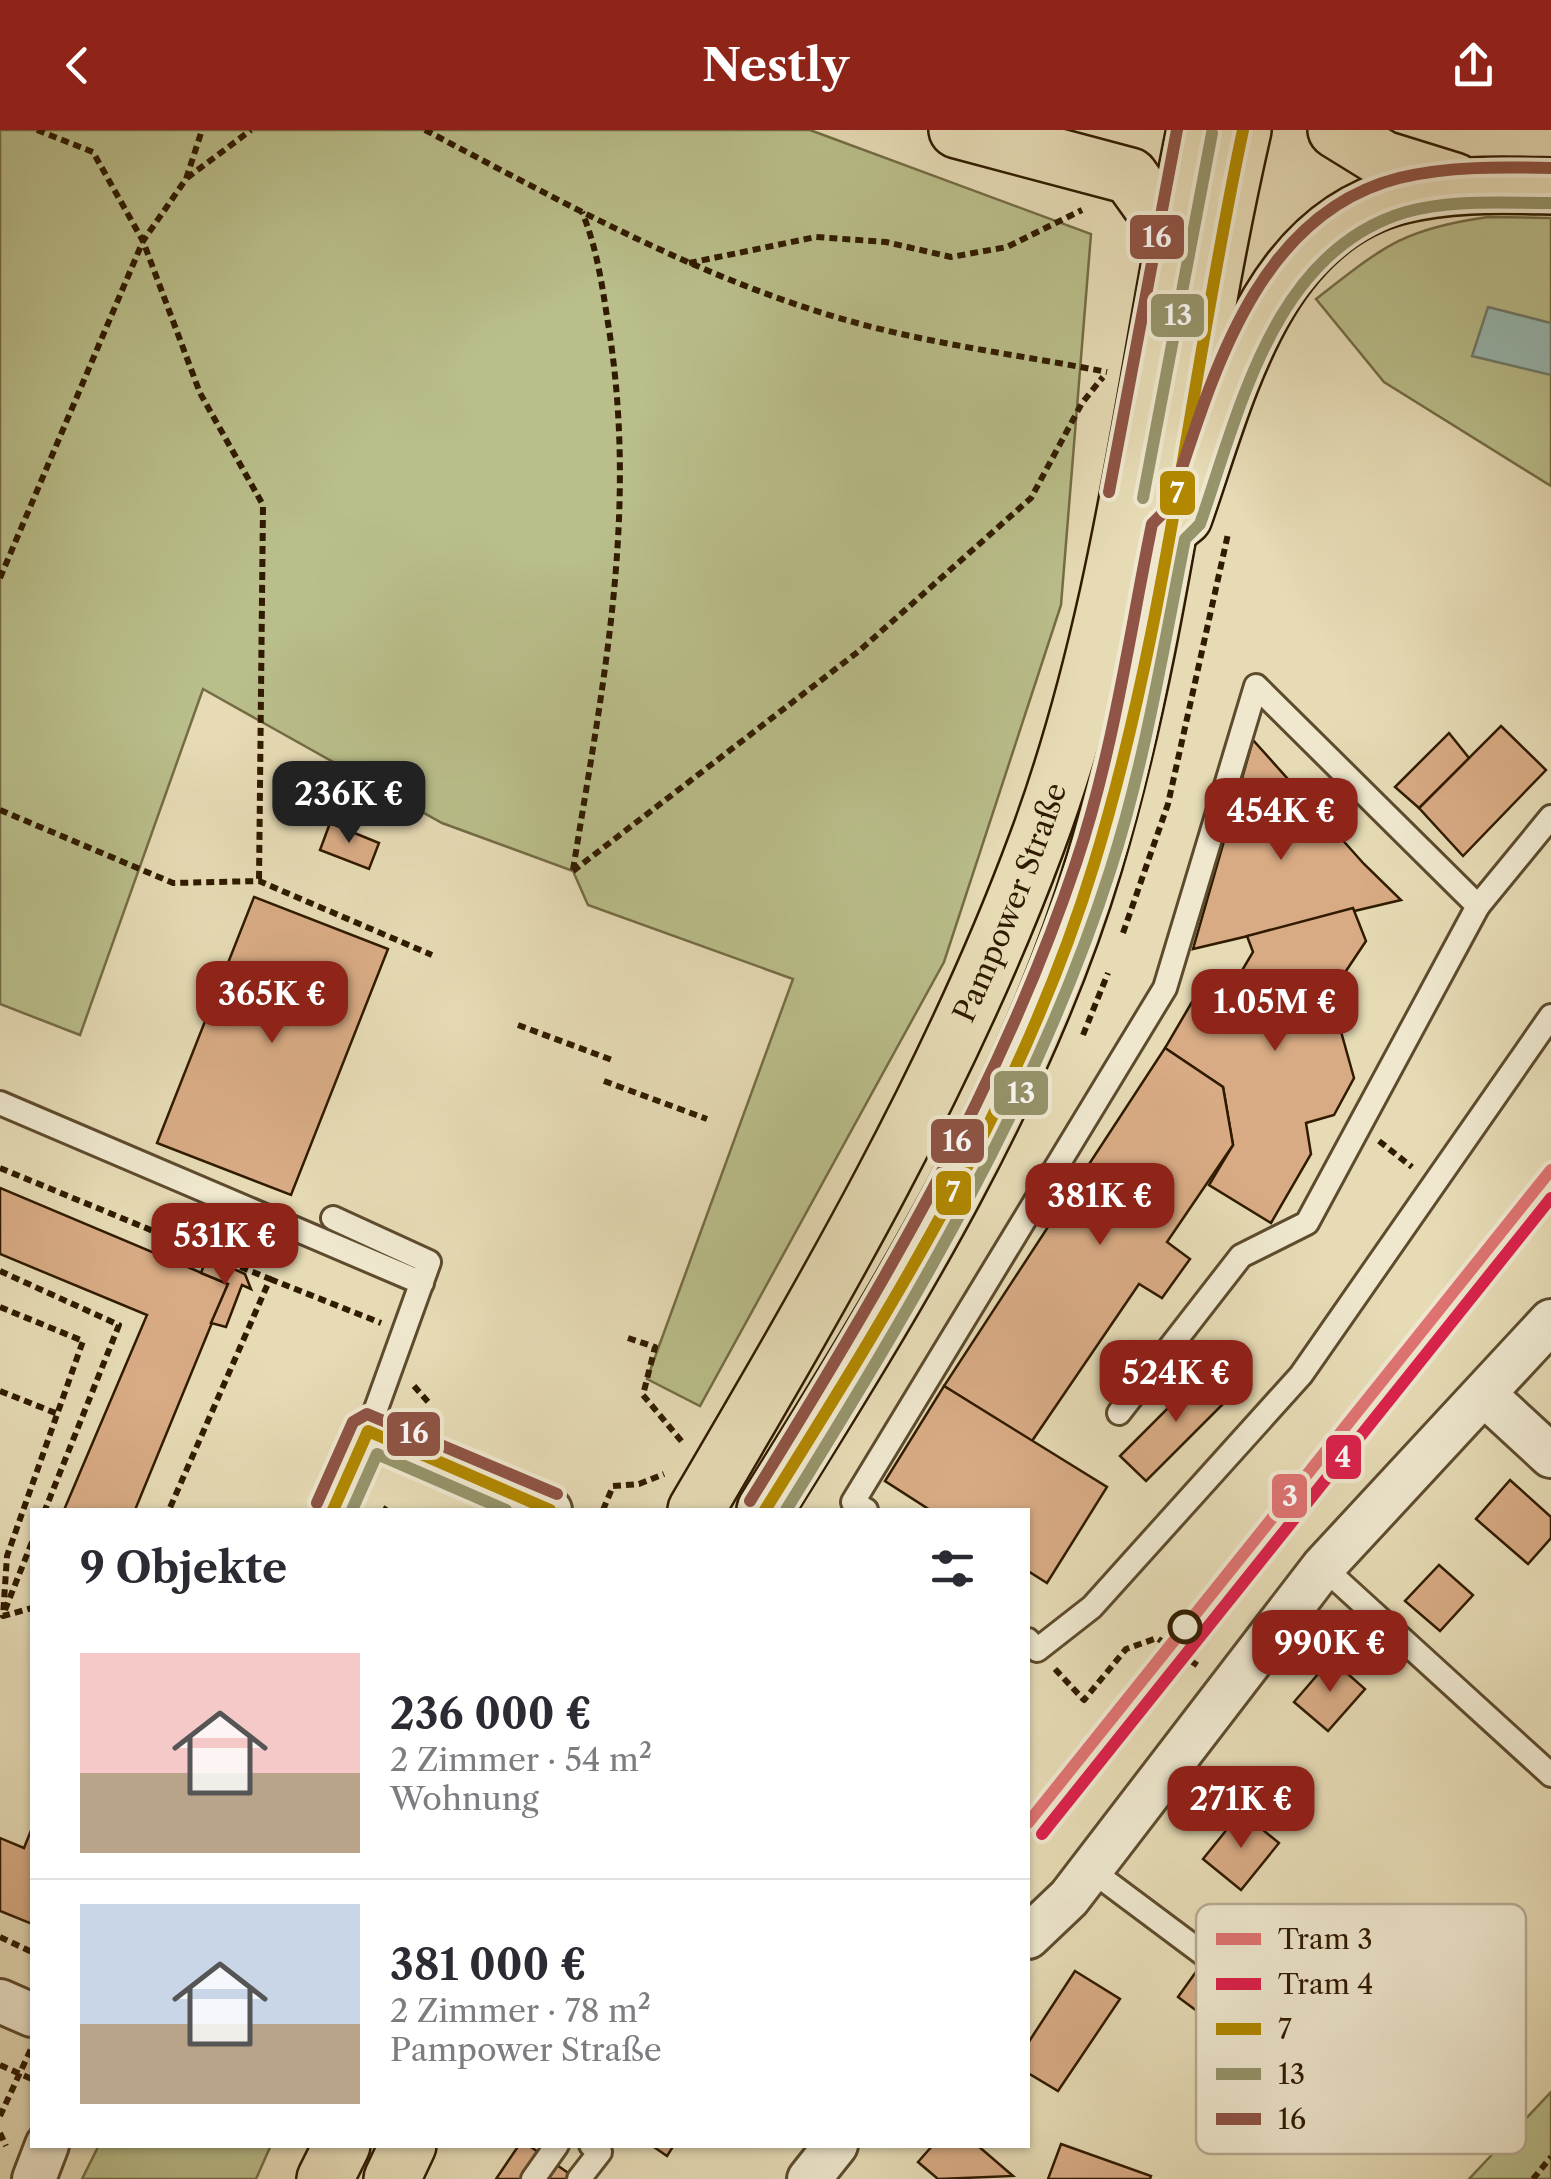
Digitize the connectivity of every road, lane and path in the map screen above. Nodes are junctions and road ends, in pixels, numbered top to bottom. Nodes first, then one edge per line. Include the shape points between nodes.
1 (36, 130) edge
2 (202, 130) edge
3 (251, 130) edge
4 (425, 130) edge
5 (957, 130) edge
6 (1194, 130) edge
7 (1243, 130) edge
8 (1336, 130) edge
9 (1130, 176) junction
10 (186, 179) junction
11 (1466, 184) junction
12 (1551, 186) edge
13 (582, 212) junction
14 (1173, 236) junction
15 (143, 241) junction
16 (687, 263) junction
17 (1106, 372) junction
18 (1123, 376) dead end
19 (1169, 529) junction
20 (0, 578) edge
21 (0, 810) edge
22 (1551, 817) edge
23 (259, 881) junction
24 (1478, 906) junction
25 (432, 955) dead end
26 (1551, 1016) edge
27 (518, 1024) dead end
28 (612, 1060) dead end
29 (604, 1081) dead end
30 (0, 1104) edge
31 (707, 1119) dead end
32 (1358, 1127) junction
33 (0, 1168) edge
34 (1432, 1185) junction
35 (334, 1218) dead end
36 (0, 1271) edge
37 (270, 1279) junction
38 (422, 1282) junction
39 (0, 1307) edge
40 (1551, 1321) edge
41 (405, 1332) junction
42 (0, 1391) edge
43 (1486, 1396) junction
44 (1119, 1413) dead end
45 (58, 1414) junction
46 (368, 1431) junction
47 (1551, 1456) edge
48 (682, 1491) edge
49 (46, 1508) edge
50 (169, 1508) edge
51 (334, 1508) edge
52 (545, 1508) edge
53 (603, 1508) edge
54 (767, 1508) edge
55 (863, 1508) edge
56 (30, 1547) edge
57 (1323, 1567) junction
58 (30, 1609) edge
59 (1, 1616) edge
60 (1032, 1645) edge
61 (1236, 1686) junction
62 (1551, 1775) edge
63 (1092, 1870) junction
64 (1030, 1935) edge
65 (0, 1937) edge
66 (1196, 1948) edge
67 (30, 1951) edge
68 (0, 2002) edge
69 (30, 2015) edge
70 (30, 2051) edge
71 (0, 2065) edge
72 (19, 2074) junction
73 (30, 2078) edge
74 (0, 2116) edge
75 (46, 2148) edge
76 (340, 2148) edge
77 (407, 2148) edge
78 (555, 2148) edge
79 (595, 2148) edge
80 (834, 2148) edge
81 (1551, 2157) edge
82 (34, 2179) edge
83 (325, 2179) edge
84 (392, 2179) edge
85 (533, 2179) edge
86 (579, 2179) edge
87 (809, 2179) edge
88 (1533, 2179) edge

1 - 15 path via 93,152
2 - 10 path
3 - 10 path
4 - 13 path
5 - 9 main road
6 - 14 main road, Pampower Straße
7 - 19 main road, Pampower Straße
8 - 11 main road via 1383,159
9 - 14 main road
9 - 16 path via 1111,201 1069,213 1007,247 951,257 886,242 816,238
10 - 15 path
11 - 12 main road
11 - 19 main road via 1397,196 1350,216 1309,250 1244,349 1184,517
13 - 16 path
13 - 17 path via 595,244 621,402 618,587 573,871 859,651 1031,498 1082,402
14 - 48 main road, Pampower Straße via 1107,592 1037,842 973,1002 894,1162
15 - 20 path
15 - 23 path via 200,393 263,505
16 - 17 path via 876,328
17 - 18 path
19 - 54 main road, Pampower Straße via 1093,866 1036,1024 956,1190
21 - 23 path via 174,883
22 - 24 lane
23 - 25 path
24 - 32 lane
24 - 55 lane via 1256,686 1165,988 853,1502
26 - 34 lane
27 - 28 path
29 - 31 path
30 - 38 lane
32 - 34 path
32 - 44 lane via 1306,1223 1241,1256
33 - 37 path
34 - 60 lane via 1301,1375 1092,1608
35 - 38 lane via 429,1262
36 - 49 path via 119,1325
37 - 41 path
37 - 50 path
38 - 41 lane
39 - 45 path via 83,1341
40 - 43 street
41 - 46 lane
42 - 45 path
43 - 47 street
43 - 57 street
45 - 59 path via 8,1556
46 - 51 street
46 - 52 street
48 - 53 path via 614,1486
56 - 59 path
57 - 61 street
57 - 62 lane
58 - 59 path
60 - 61 path via 1084,1700 1126,1649 1157,1638
61 - 63 street
63 - 64 street
63 - 66 lane
65 - 67 path
68 - 69 street
70 - 72 path
71 - 72 path
72 - 73 path
72 - 74 path
75 - 82 street
76 - 83 main road
77 - 84 main road
78 - 85 lane
79 - 86 lane via 600,2152
80 - 87 street
81 - 88 path

